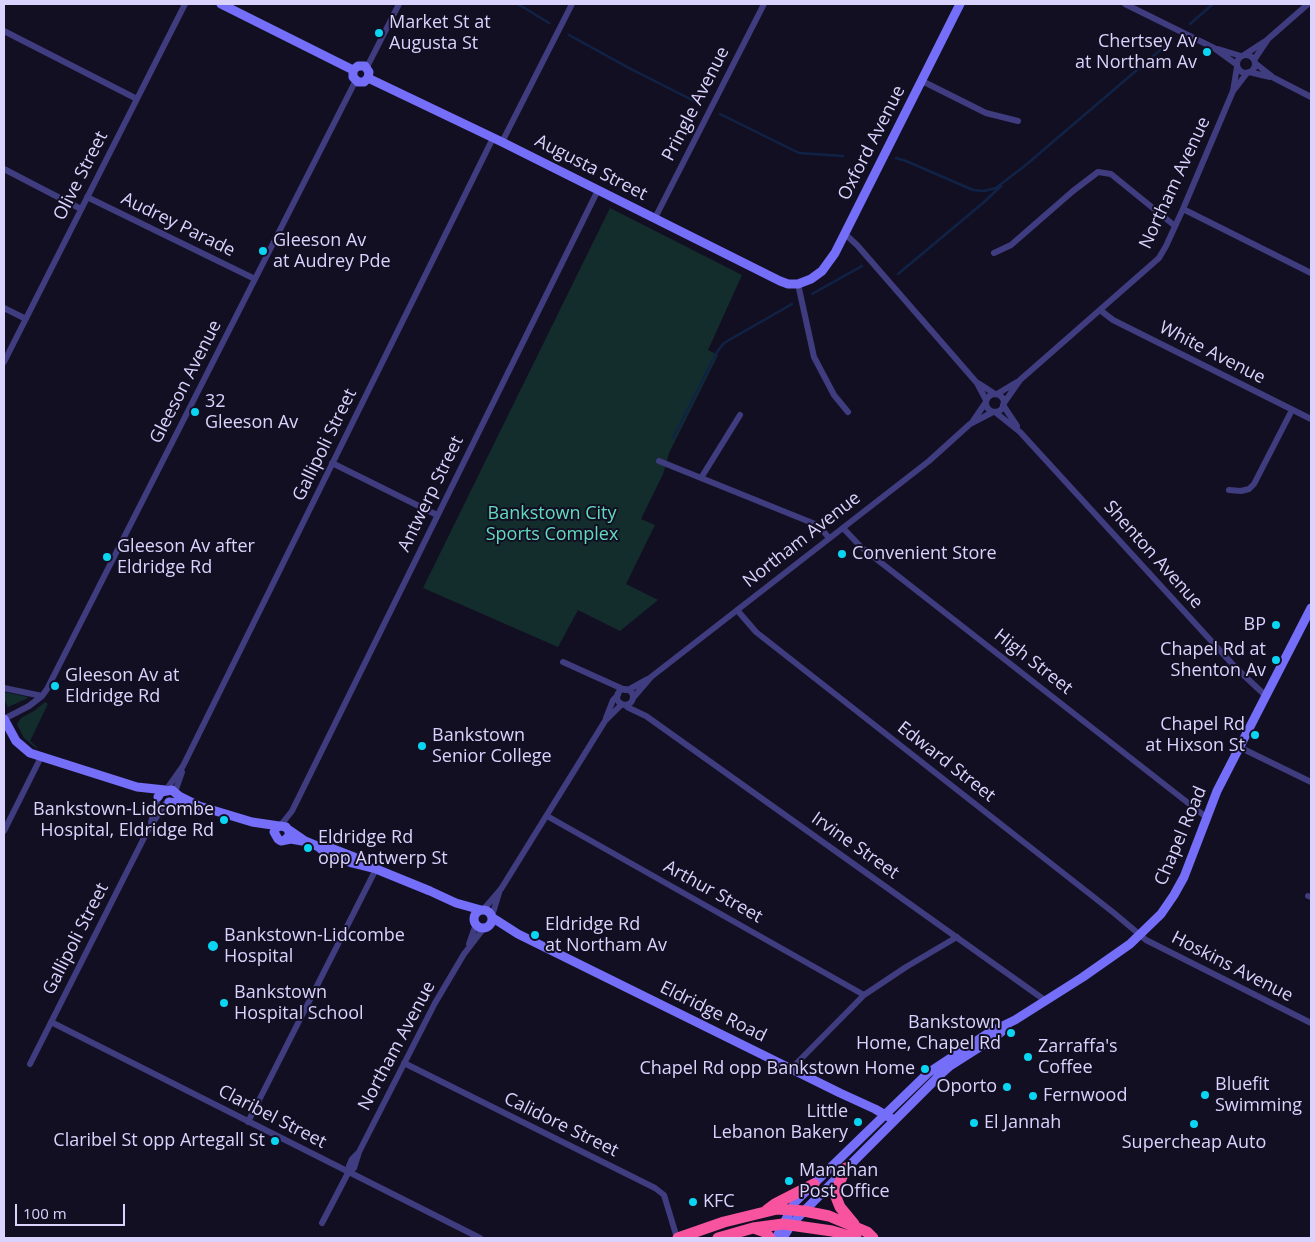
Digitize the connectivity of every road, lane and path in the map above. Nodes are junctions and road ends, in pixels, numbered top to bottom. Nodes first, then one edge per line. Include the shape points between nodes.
1 (185, 4) edge
2 (224, 4) edge
3 (399, 4) edge
4 (572, 4) edge
5 (764, 4) edge
6 (960, 4) edge
7 (1126, 4) edge
8 (1308, 4) edge
9 (4, 31) edge
10 (1268, 39) junction
11 (1214, 48) junction
12 (1243, 55) junction
13 (1255, 62) junction
14 (1237, 66) junction
15 (367, 68) junction
16 (353, 70) junction
17 (1248, 73) junction
18 (368, 78) junction
19 (1274, 78) junction
20 (356, 80) junction
21 (922, 81) junction
22 (1233, 90) junction
23 (1311, 97) edge
24 (137, 99) junction
25 (1018, 121) dead end
26 (493, 138) junction
27 (502, 142) junction
28 (4, 169) edge
29 (598, 190) junction
30 (87, 197) junction
31 (81, 209) junction
32 (1183, 209) junction
33 (655, 218) junction
34 (1175, 226) junction
35 (845, 234) junction
36 (994, 253) dead end
37 (1311, 273) edge
38 (255, 279) junction
39 (798, 284) junction
40 (4, 308) edge
41 (1100, 310) junction
42 (26, 319) junction
43 (4, 362) edge
44 (1020, 380) junction
45 (977, 383) junction
46 (996, 394) junction
47 (986, 401) junction
48 (1003, 404) junction
49 (1292, 410) junction
50 (848, 412) dead end
51 (994, 412) junction
52 (740, 415) dead end
53 (1311, 419) edge
54 (970, 424) junction
55 (1020, 432) junction
56 (659, 461) dead end
57 (332, 464) junction
58 (701, 478) junction
59 (1229, 490) dead end
60 (437, 515) junction
61 (843, 528) junction
62 (830, 538) junction
63 (1311, 608) edge
64 (737, 610) junction
65 (563, 662) dead end
66 (651, 678) junction
67 (4, 688) edge
68 (622, 692) junction
69 (42, 696) junction
70 (1266, 696) junction
71 (633, 699) junction
72 (623, 704) junction
73 (646, 716) junction
74 (4, 719) edge
75 (605, 721) junction
76 (1239, 746) junction
77 (41, 757) junction
78 (1311, 782) edge
79 (137, 786) junction
80 (170, 792) junction
81 (158, 798) junction
82 (168, 802) junction
83 (199, 806) junction
84 (546, 816) junction
85 (1206, 817) junction
86 (252, 822) junction
87 (149, 828) junction
88 (284, 828) junction
89 (4, 831) edge
90 (274, 835) junction
91 (285, 840) junction
92 (305, 841) junction
93 (376, 869) junction
94 (501, 889) junction
95 (456, 903) junction
96 (482, 910) junction
97 (485, 922) junction
98 (1140, 935) junction
99 (957, 937) junction
100 (864, 995) junction
101 (1046, 1001) junction
102 (1016, 1020) junction
103 (51, 1022) junction
104 (1311, 1024) edge
105 (404, 1063) junction
106 (30, 1064) dead end
107 (791, 1069) junction
108 (885, 1115) junction
109 (894, 1120) junction
110 (248, 1122) junction
111 (846, 1168) junction
112 (348, 1173) junction
113 (814, 1184) junction
114 (791, 1210) junction
115 (804, 1210) junction
116 (764, 1213) junction
117 (322, 1223) dead end
118 (787, 1224) junction
119 (753, 1228) junction
120 (856, 1233) edge
121 (480, 1238) edge
122 (677, 1238) edge
123 (718, 1238) edge
124 (770, 1238) edge
125 (776, 1238) edge
126 (783, 1238) edge
127 (872, 1238) edge

1 - 24 street, Olive Street
2 - 16 street
3 - 15 street
4 - 27 street
5 - 33 street, Pringle Avenue
6 - 21 street, Oxford Avenue
7 - 11 street
8 - 10 street
9 - 24 street
10 - 12 street
10 - 13 street
11 - 12 street
11 - 14 street
12 - 13 street via 1251,56
12 - 14 street via 1238,58
13 - 17 street via 1254,69
13 - 19 street
14 - 17 street via 1241,72
14 - 22 street, Northam Avenue
15 - 16 street via 358,66
15 - 18 street
16 - 20 street
17 - 19 street
17 - 22 street, Northam Avenue
18 - 20 street via 364,82
18 - 26 street, Augusta Street
19 - 23 street
20 - 38 street, Gleeson Avenue
21 - 25 street via 986,113
21 - 35 street, Oxford Avenue
22 - 32 street, Northam Avenue
24 - 30 street, Olive Street
26 - 27 street, Augusta Street
26 - 57 street, Gallipoli Street
27 - 29 street, Augusta Street
28 - 31 street
29 - 33 street, Augusta Street
29 - 60 street, Antwerp Street
30 - 31 street, Olive Street
30 - 38 street, Audrey Parade
31 - 42 street, Olive Street
32 - 34 street, Northam Avenue
32 - 37 street
33 - 39 street, Augusta Street via 780,281
34 - 36 street via 1111,174 1098,172 1011,245
34 - 41 street, Northam Avenue via 1159,258
35 - 39 street, Oxford Avenue via 826,267
35 - 45 street
38 - 69 street, Gleeson Avenue
39 - 50 street via 814,357 834,395
40 - 42 street
41 - 44 street, Northam Avenue
41 - 49 street, White Avenue via 1113,320
42 - 43 street, Olive Street
44 - 46 street, Northam Avenue
44 - 48 street, Northam Avenue
45 - 46 street
45 - 47 street
46 - 47 street
46 - 48 street via 1001,396
47 - 51 street via 988,409
47 - 54 street, Northam Avenue
48 - 51 street via 999,411
48 - 55 street, Shenton Avenue
49 - 53 street, White Avenue
49 - 59 street via 1254,484 1241,491
51 - 54 street, Northam Avenue
51 - 55 street, Shenton Avenue
52 - 58 street
54 - 61 street, Northam Avenue via 929,461
55 - 70 street, Shenton Avenue via 1236,668
56 - 58 street
57 - 60 street
57 - 80 street, Gallipoli Street
58 - 62 street via 815,524
60 - 88 street, Antwerp Street
61 - 62 street, Northam Avenue
61 - 85 street, High Street via 861,548
62 - 64 street, Northam Avenue
63 - 70 street, Chapel Road
64 - 66 street, Northam Avenue
64 - 98 street, Edward Street via 756,632
65 - 68 street
66 - 68 street, Northam Avenue
66 - 71 street, Northam Avenue
67 - 69 street
68 - 71 street via 632,694
68 - 72 street via 618,701
68 - 75 street, Northam Avenue via 613,700
69 - 74 street, Gleeson Avenue
70 - 76 street, Chapel Road
71 - 72 street via 629,704
71 - 73 street, Irvine Street
72 - 73 street, Irvine Street
72 - 75 street, Northam Avenue
73 - 99 street, Irvine Street
74 - 77 street, Eldridge Road via 19,744
75 - 84 street, Northam Avenue
76 - 78 street
76 - 85 street, Chapel Road
77 - 79 street, Eldridge Road
77 - 89 street
79 - 80 street, Eldridge Road
79 - 81 street, Eldridge Road
80 - 81 street via 159,793
80 - 82 street via 174,799
80 - 83 street, Eldridge Road
81 - 82 street, Eldridge Road via 161,803
81 - 87 street, Gallipoli Street
82 - 83 street, Eldridge Road
82 - 87 street, Gallipoli Street
83 - 86 street, Eldridge Road
84 - 94 street, Northam Avenue
84 - 100 street, Arthur Street
85 - 98 street, Chapel Road via 1178,889 1161,914
86 - 88 street, Eldridge Road
86 - 90 street, Eldridge Road
87 - 103 street, Gallipoli Street
88 - 90 street via 275,830
88 - 91 street via 290,835
88 - 92 street, Eldridge Road
90 - 91 street
91 - 92 street, Eldridge Road
92 - 93 street, Eldridge Road via 326,853
93 - 95 street, Eldridge Road
93 - 110 street
94 - 96 street, Northam Avenue
94 - 97 street, Northam Avenue
95 - 96 street, Eldridge Road
95 - 97 street, Eldridge Road
96 - 97 street via 476,914
97 - 105 street, Northam Avenue via 435,1004
97 - 107 street, Eldridge Road via 518,934
98 - 101 street, Chapel Road
98 - 104 street, Hoskins Avenue via 1155,946
99 - 100 street
99 - 101 street, Irvine Street
100 - 107 street
101 - 102 street, Chapel Road
102 - 108 street, Chapel Road via 939,1064
102 - 109 street, Chapel Road via 950,1066
103 - 106 street, Gallipoli Street
103 - 110 street, Claribel Street
105 - 112 street, Northam Avenue via 354,1168
105 - 122 street, Calidore Street via 655,1188 664,1195
107 - 108 street, Eldridge Road
108 - 109 street, Eldridge Road
108 - 113 street, Chapel Road
109 - 111 street, Chapel Road
110 - 112 street, Claribel Street
111 - 115 street, Chapel Road
111 - 120 highway via 836,1197
112 - 117 street, Northam Avenue
112 - 121 street, Claribel Street
113 - 114 street, Chapel Road
113 - 116 highway
114 - 115 highway
114 - 116 highway via 777,1209
114 - 118 street, Chapel Road
115 - 118 street, Chapel Road
115 - 120 highway via 829,1216
116 - 122 highway
118 - 119 highway
118 - 120 highway
118 - 125 street
118 - 126 street
119 - 123 highway
119 - 124 highway via 766,1232
120 - 127 highway via 868,1232

